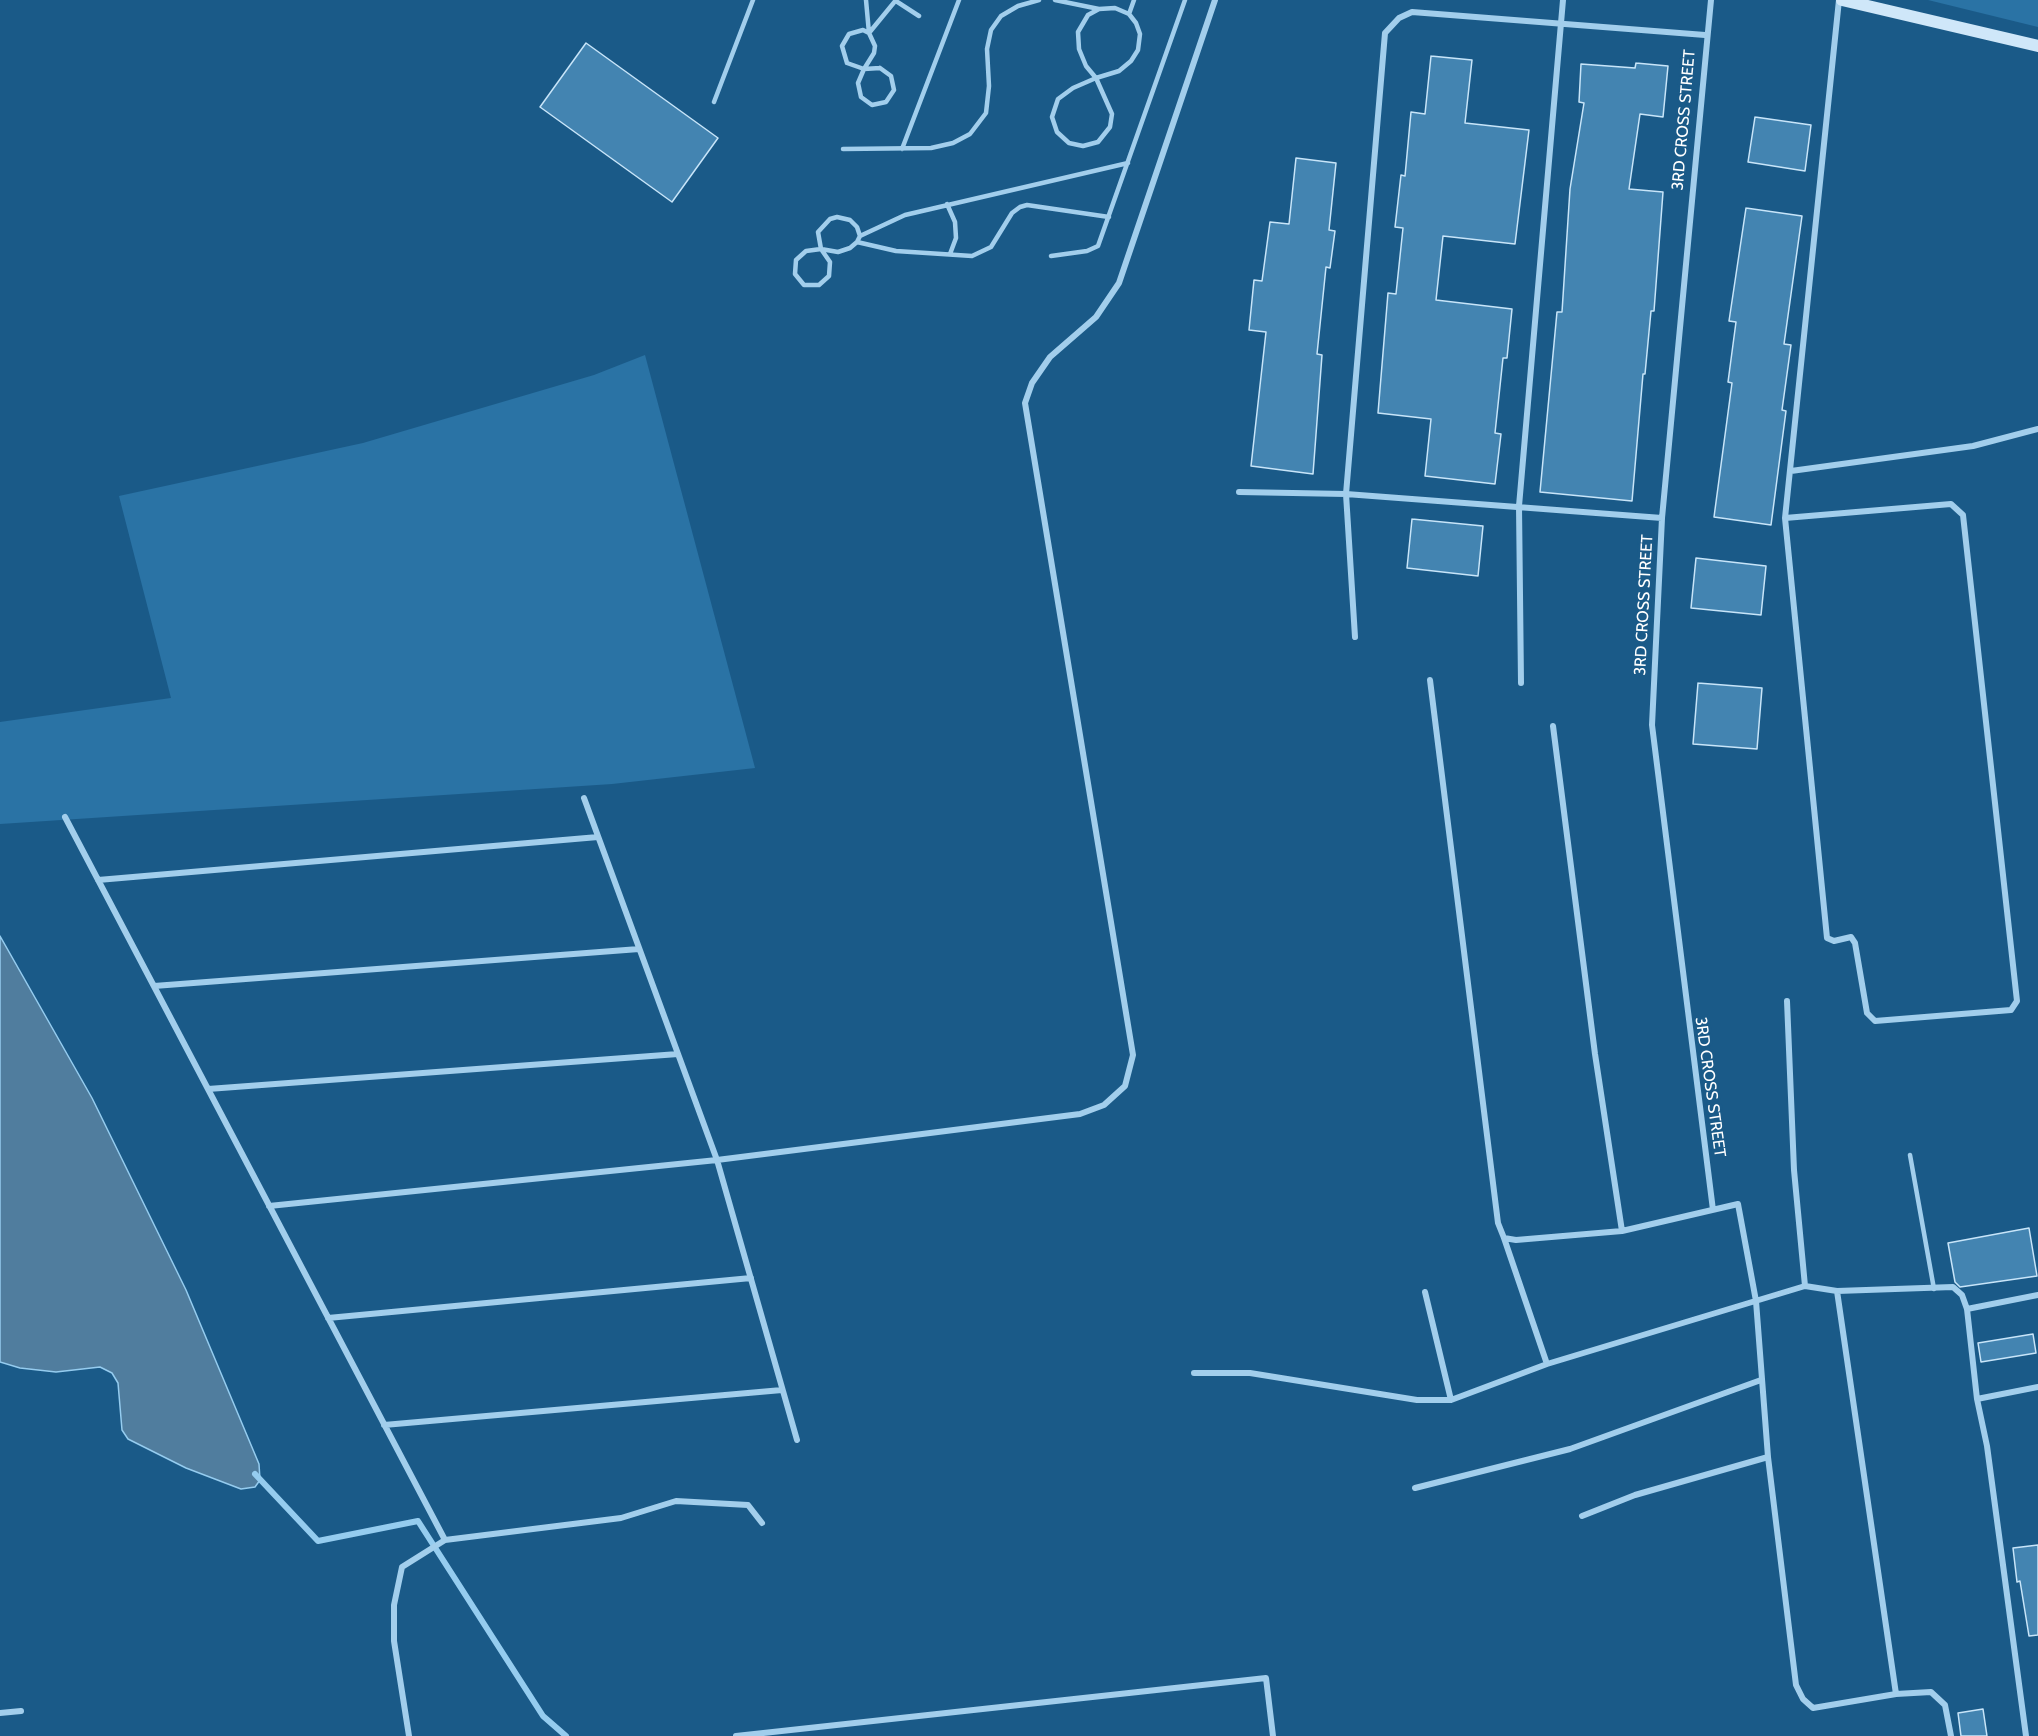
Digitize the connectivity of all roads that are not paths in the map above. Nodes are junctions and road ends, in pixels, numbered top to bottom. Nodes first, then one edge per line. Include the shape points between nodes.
1 (753, 0) edge
2 (866, 0) edge
3 (896, 0) edge
4 (959, 0) edge
5 (1039, 0) edge
6 (1054, 0) edge
7 (1134, 0) edge
8 (1185, 0) edge
9 (1215, 0) edge
10 (1563, 0) edge
11 (1711, 0) edge
12 (1840, 0) edge
13 (1099, 9) junction
14 (1129, 14) junction
15 (919, 16) dead end
16 (1561, 24) junction
17 (869, 33) junction
18 (1706, 35) junction
19 (2038, 46) edge
20 (864, 69) junction
21 (1096, 78) junction
22 (714, 102) dead end
23 (843, 149) dead end
24 (902, 149) junction
25 (1128, 163) junction
26 (947, 204) junction
27 (1109, 216) junction
28 (859, 239) junction
29 (821, 249) junction
30 (950, 254) junction
31 (1052, 256) dead end
32 (2038, 429) edge
33 (1791, 471) junction
34 (1239, 492) dead end
35 (1346, 494) junction
36 (1519, 506) junction
37 (1662, 518) junction
38 (1785, 518) junction
39 (1355, 637) dead end
40 (1430, 680) dead end
41 (1521, 682) dead end
42 (1553, 726) dead end
43 (584, 798) dead end
44 (65, 817) dead end
45 (598, 837) junction
46 (98, 880) junction
47 (639, 948) junction
48 (154, 986) junction
49 (1787, 1001) dead end
50 (678, 1053) junction
51 (208, 1089) junction
52 (1910, 1155) dead end
53 (717, 1160) junction
54 (269, 1206) junction
55 (1713, 1210) junction
56 (1622, 1231) junction
57 (1504, 1238) junction
58 (751, 1278) junction
59 (1805, 1286) junction
60 (1934, 1289) junction
61 (1837, 1291) junction
62 (1425, 1292) dead end
63 (2038, 1294) edge
64 (1756, 1301) junction
65 (1967, 1309) junction
66 (328, 1318) junction
67 (1547, 1364) junction
68 (1194, 1372) dead end
69 (1761, 1380) junction
70 (2038, 1387) edge
71 (782, 1390) junction
72 (1977, 1399) junction
73 (1451, 1400) junction
74 (384, 1425) junction
75 (797, 1440) dead end
76 (1768, 1457) junction
77 (1415, 1488) dead end
78 (1582, 1516) dead end
79 (762, 1523) dead end
80 (445, 1540) junction
81 (1896, 1694) junction
82 (21, 1711) dead end
83 (0, 1713) edge
84 (409, 1736) edge
85 (736, 1736) edge
86 (1273, 1736) edge
87 (1951, 1736) edge
88 (2026, 1736) edge

1 - 22 lane
2 - 17 lane
3 - 15 lane
3 - 17 lane
4 - 24 lane
5 - 24 lane via 1001,16 991,30 986,114 970,134 931,148
6 - 13 lane
7 - 14 lane
8 - 25 lane
9 - 53 street via 1119,284 1096,318 1050,357 1032,383 1025,403 1133,1055 1125,1086 1104,1105 1080,1114
10 - 16 street
11 - 18 street, 3RD CROSS STREET
12 - 19 main road
12 - 33 street
13 - 14 lane via 1115,8
13 - 21 lane via 1088,15 1078,32 1079,49
14 - 21 lane via 1140,34 1138,50 1119,71
16 - 18 street
16 - 35 street via 1412,12 1398,18 1385,33
16 - 36 street
17 - 20 lane via 875,46
17 - 20 lane via 863,30 849,34 842,46 848,63
18 - 37 street, 3RD CROSS STREET
20 - 20 lane via 880,68 891,76 894,90 886,102 872,105 861,97 858,83
21 - 21 lane via 1058,99 1052,117 1057,132 1069,143 1083,147 1098,142 1110,127 1112,114
23 - 24 lane
25 - 26 lane
25 - 27 lane
26 - 28 lane via 905,215
26 - 30 lane via 955,222 956,238
27 - 30 lane via 1027,205 1012,213 991,247 972,256
27 - 31 lane via 1098,246
28 - 29 lane via 838,252
28 - 29 lane via 857,227 850,220 830,219 818,232
28 - 30 lane via 896,251
29 - 29 lane via 830,262 829,276 819,285 804,285 795,274 796,260 806,251
32 - 33 street via 1973,446
33 - 38 street
34 - 35 street
35 - 36 street
35 - 39 street
36 - 37 street
36 - 41 street
37 - 55 street, 3RD CROSS STREET via 1652,725
38 - 38 street via 1951,504 1963,515 2017,1001 2011,1010 1875,1021 1867,1013 1855,943 1851,937 1827,938
40 - 57 street via 1498,1223
42 - 56 street
43 - 45 street
44 - 46 street
45 - 46 street
45 - 47 street
46 - 48 street
47 - 48 street
47 - 50 street
48 - 51 street
49 - 59 street via 1794,1170
50 - 51 street
50 - 53 street
51 - 54 street
52 - 60 lane
53 - 54 street
53 - 58 street
54 - 66 street
55 - 56 street
55 - 64 street via 1738,1204
56 - 57 street
57 - 67 street
58 - 66 street
58 - 71 street
59 - 61 street
59 - 64 street
60 - 61 street
60 - 65 street via 1953,1287 1962,1295
61 - 81 street
62 - 73 street
63 - 65 street
64 - 67 street
64 - 69 street
65 - 72 street
66 - 74 street
67 - 73 street
68 - 73 street via 1250,1373 1416,1400
69 - 76 street
69 - 77 street via 1570,1449
70 - 72 street
71 - 74 street
71 - 75 street
72 - 88 street via 1987,1446
74 - 80 street
76 - 78 street via 1635,1495
76 - 81 street via 1796,1685 1803,1699 1813,1708
79 - 80 street via 748,1505 676,1501 621,1518
80 - 84 street via 402,1567 394,1605 394,1641
81 - 87 street via 1931,1692 1945,1705
82 - 83 street
85 - 86 street via 1266,1677

